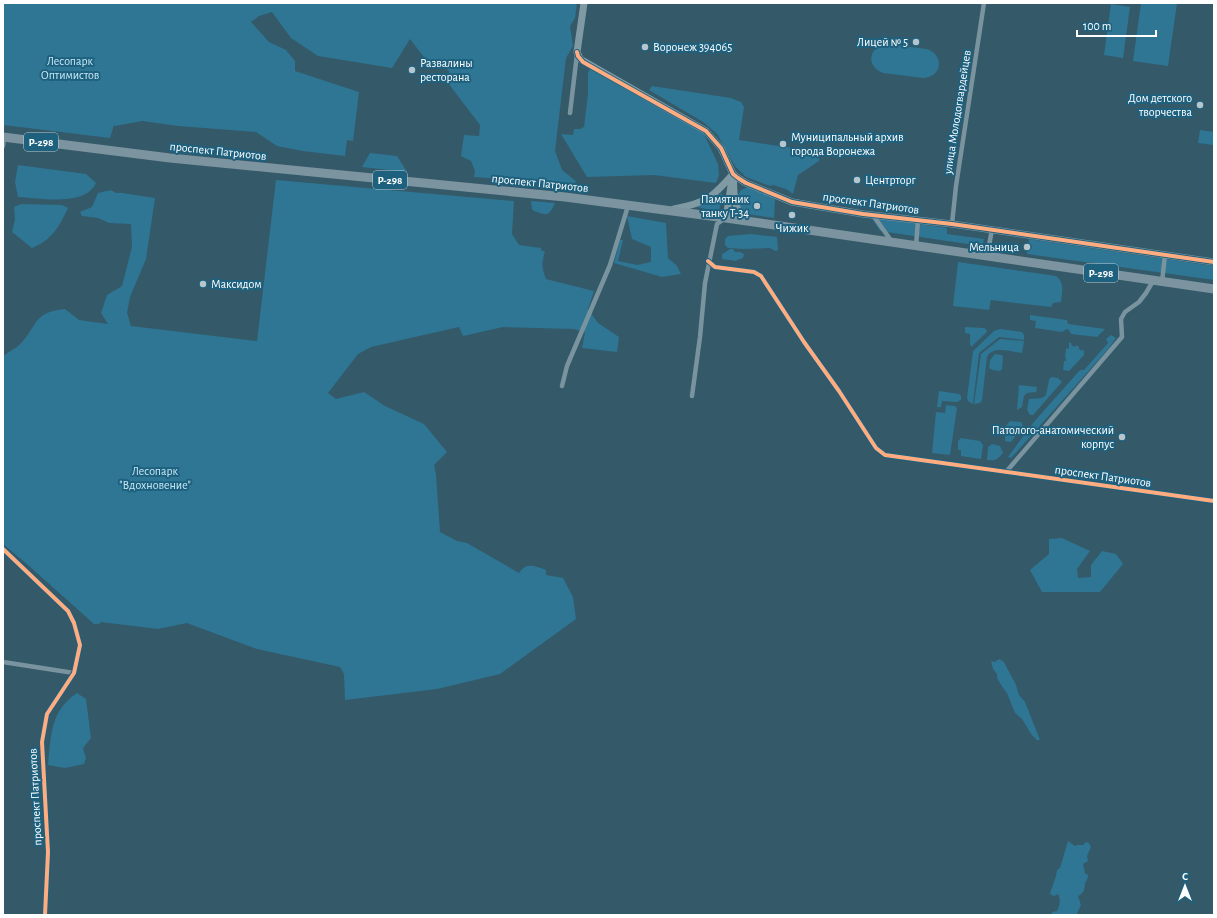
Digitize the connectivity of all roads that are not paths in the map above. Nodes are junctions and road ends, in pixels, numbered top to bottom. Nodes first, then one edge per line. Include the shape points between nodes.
1 (584, 3) edge
2 (984, 3) edge
3 (577, 52) junction
4 (570, 113) dead end
5 (3, 140) edge
6 (733, 174) junction
7 (628, 206) junction
8 (668, 210) junction
9 (873, 215) junction
10 (726, 218) junction
11 (918, 220) junction
12 (746, 221) junction
13 (952, 224) junction
14 (992, 230) junction
15 (893, 243) junction
16 (916, 246) junction
17 (1165, 255) junction
18 (987, 257) junction
19 (708, 261) junction
20 (1214, 262) edge
21 (1157, 281) junction
22 (1214, 289) edge
23 (562, 386) dead end
24 (692, 396) dead end
25 (1006, 472) junction
26 (1214, 501) edge
27 (3, 549) edge
28 (3, 662) edge
29 (74, 672) junction
30 (45, 915) edge

1 - 3 street
2 - 13 street, улица Молодогвардейцев
3 - 4 street
3 - 6 street via 583,62 706,131 721,148
5 - 7 highway, проспект Патриотов / Р-298 via 565,197
6 - 8 street via 717,192 703,202
6 - 9 street, проспект Патриотов via 746,183 792,202
6 - 10 street
6 - 12 street via 735,204
7 - 8 highway, проспект Патриотов / Р-298
7 - 23 street via 610,265 567,366
8 - 10 highway, проспект Патриотов / Р-298
9 - 11 street, проспект Патриотов
9 - 15 street
10 - 12 highway, проспект Патриотов / Р-298
10 - 19 street via 717,224
11 - 13 street, проспект Патриотов
11 - 16 street
12 - 15 highway, проспект Патриотов / Р-298
13 - 14 street, проспект Патриотов
14 - 17 street, проспект Патриотов
14 - 18 street
15 - 16 highway, проспект Патриотов / Р-298
16 - 18 highway, проспект Патриотов / Р-298
17 - 20 street, проспект Патриотов
17 - 21 street
18 - 21 highway, проспект Патриотов / Р-298
19 - 24 street
19 - 25 street, проспект Патриотов via 715,267 754,272 761,276 876,448 885,455
21 - 22 highway, проспект Патриотов / Р-298
21 - 25 street via 1139,302 1125,312 1121,319 1122,337
25 - 26 street, проспект Патриотов
27 - 29 street, проспект Патриотов via 68,611 80,646
28 - 29 street
29 - 30 street, проспект Патриотов via 47,714 42,742 48,852

